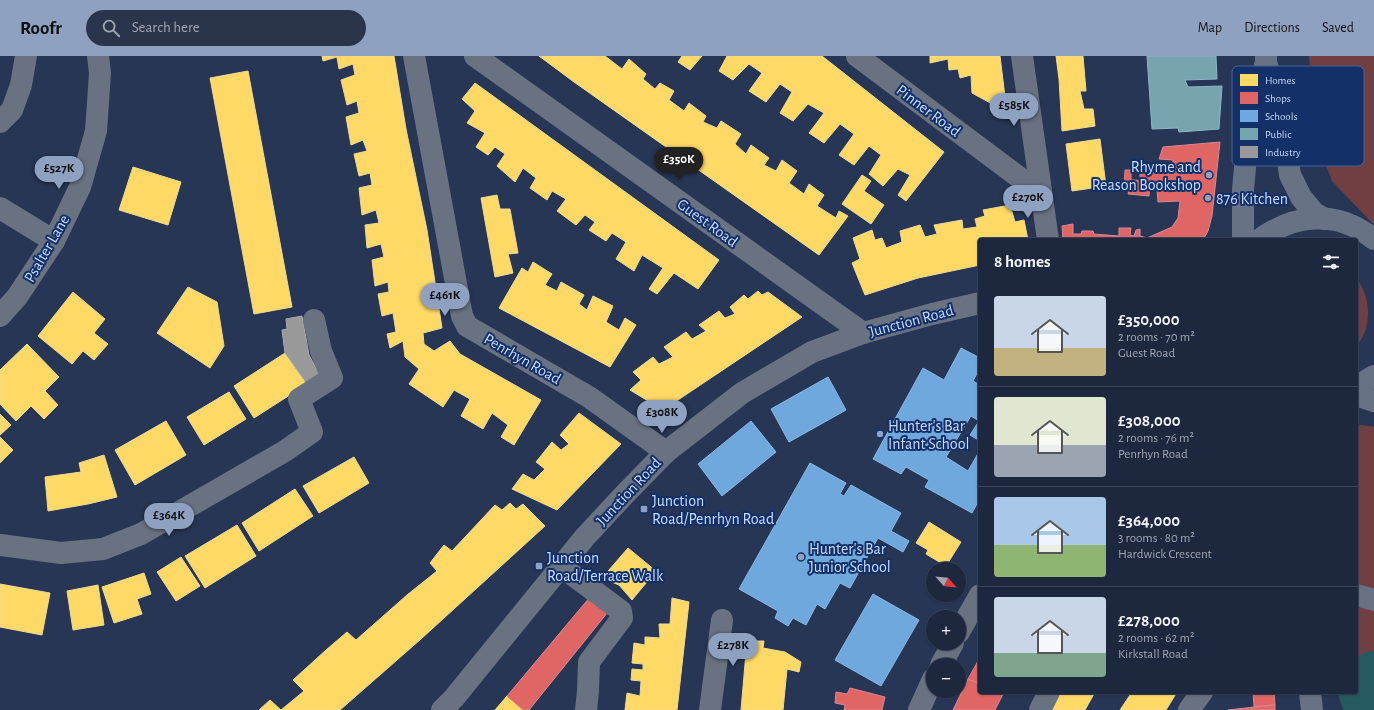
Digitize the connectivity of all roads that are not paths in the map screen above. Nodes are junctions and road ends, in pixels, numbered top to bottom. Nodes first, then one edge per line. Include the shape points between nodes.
1 (26, 56) edge
2 (98, 56) edge
3 (414, 56) edge
4 (475, 56) edge
5 (857, 56) edge
6 (1022, 56) edge
7 (0, 122) edge
8 (1245, 166) edge
9 (1289, 166) edge
10 (1040, 192) junction
11 (0, 208) edge
12 (1325, 219) junction
13 (1048, 238) edge
14 (1243, 238) edge
15 (1261, 238) edge
16 (1374, 239) edge
17 (54, 241) junction
18 (978, 302) edge
19 (0, 316) edge
20 (314, 320) dead end
21 (863, 333) junction
22 (1374, 376) edge
23 (1358, 386) edge
24 (1358, 396) edge
25 (1374, 401) edge
26 (666, 452) junction
27 (0, 545) edge
28 (562, 567) junction
29 (1358, 596) edge
30 (978, 599) edge
31 (1374, 600) edge
32 (722, 620) dead end
33 (966, 620) edge
34 (926, 694) edge
35 (1048, 694) edge
36 (1201, 694) edge
37 (1310, 694) edge
38 (442, 710) edge
39 (586, 710) edge
40 (710, 710) edge
41 (919, 710) edge
42 (1040, 710) edge
43 (1190, 710) edge
44 (1312, 710) edge

1 - 7 street via 22,85 12,110
2 - 17 street, Psalter Lane via 100,73 96,131 80,187
3 - 26 street, Penrhyn Road via 462,316 468,326 589,397
4 - 21 street, Guest Road
5 - 10 street, Pinner Road
6 - 10 street
8 - 14 main road
9 - 12 main road via 1290,175 1301,197 1314,213
10 - 13 street
11 - 17 street
12 - 15 main road via 1304,219 1283,226
12 - 16 main road via 1352,225
17 - 19 street, Psalter Lane
18 - 21 street, Junction Road
20 - 27 street via 321,352 332,378 298,399 312,432 285,451 141,534 102,549 61,554
21 - 26 street, Junction Road via 812,352 742,393
22 - 23 main road
24 - 25 main road
26 - 28 street, Junction Road via 585,537
28 - 38 street, Junction Road
28 - 39 street via 621,610 622,618 589,662
29 - 31 street
30 - 33 street
32 - 40 street
34 - 41 street
35 - 42 street
36 - 43 street
37 - 44 main road

